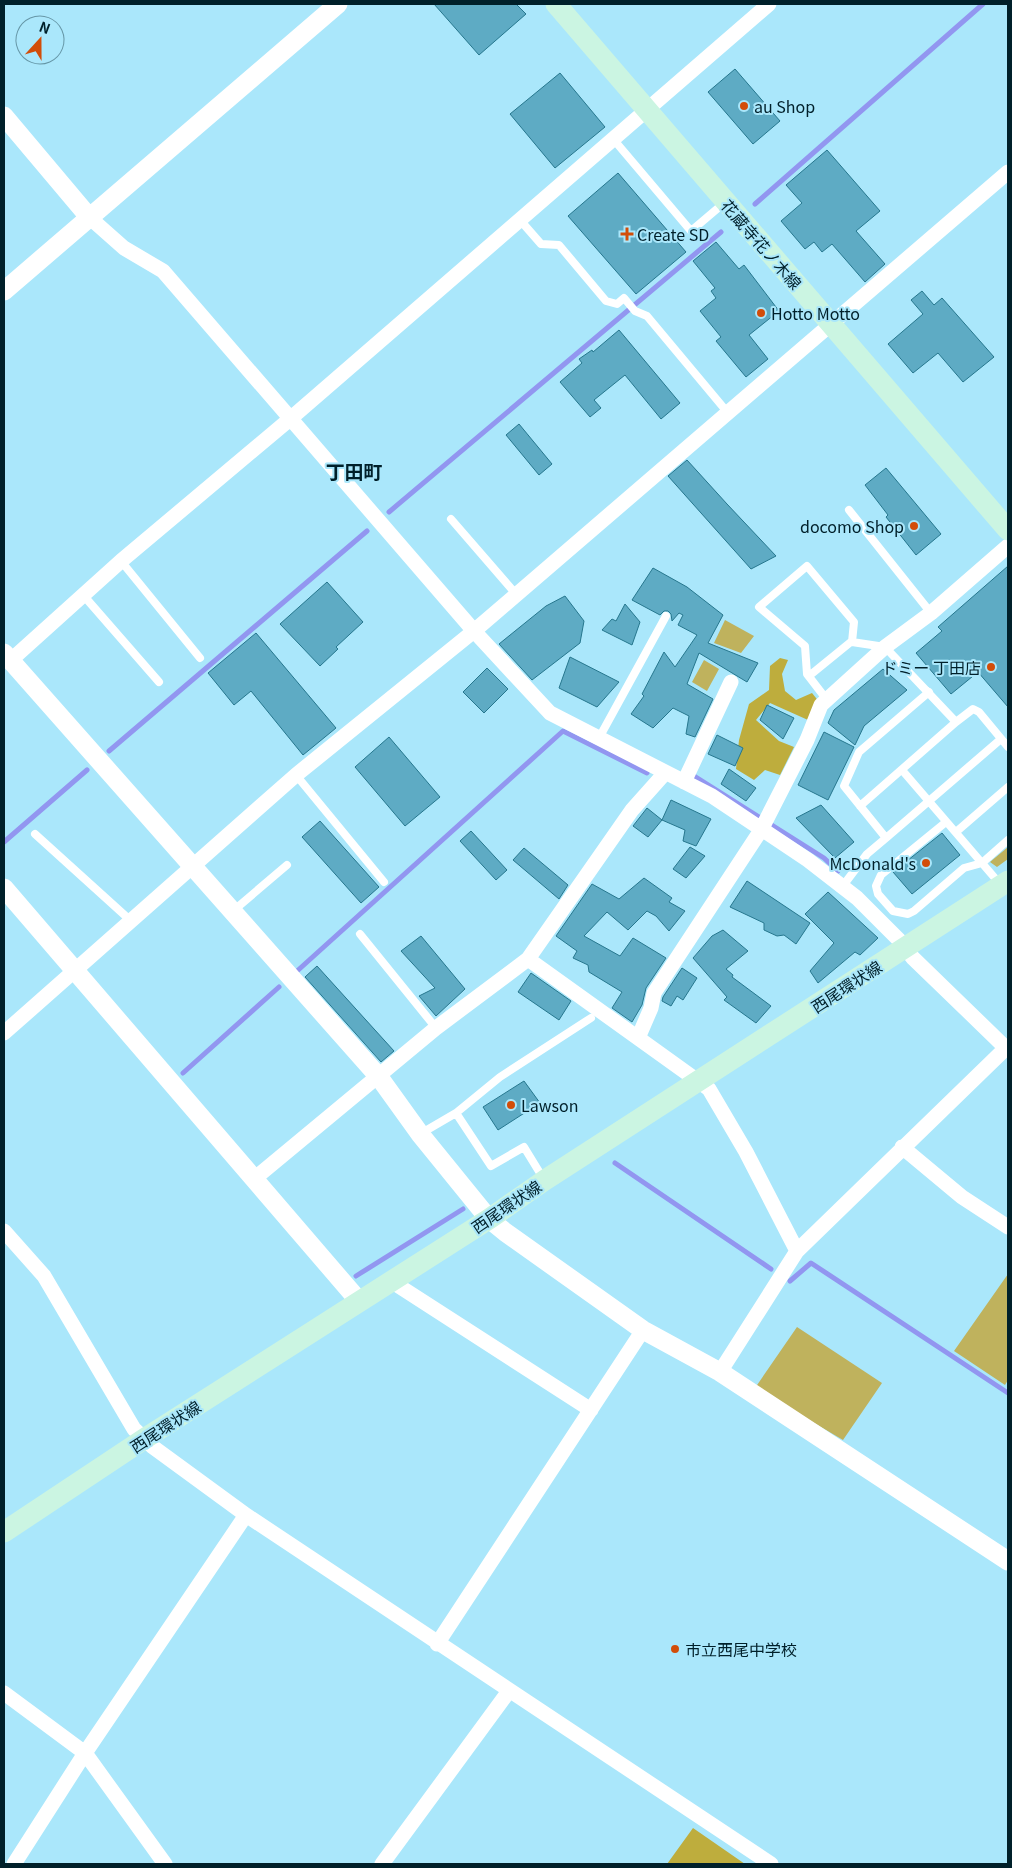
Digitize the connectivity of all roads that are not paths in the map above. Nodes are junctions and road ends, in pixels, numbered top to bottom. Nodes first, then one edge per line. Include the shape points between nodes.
1 (338, 4) edge
2 (556, 4) edge
3 (769, 4) edge
4 (647, 110) junction
5 (4, 116) edge
6 (614, 140) junction
7 (1008, 172) edge
8 (726, 202) junction
9 (89, 216) junction
10 (520, 220) junction
11 (4, 291) edge
12 (831, 324) junction
13 (728, 413) junction
14 (290, 418) junction
15 (849, 510) dead end
16 (451, 519) dead end
17 (1008, 530) edge
18 (1008, 546) edge
19 (121, 561) junction
20 (516, 594) junction
21 (84, 596) junction
22 (931, 613) junction
23 (666, 616) dead end
24 (474, 631) junction
25 (852, 641) junction
26 (884, 647) junction
27 (200, 658) dead end
28 (6, 660) edge
29 (809, 676) junction
30 (159, 682) dead end
31 (731, 682) dead end
32 (929, 692) junction
33 (827, 700) junction
34 (956, 722) junction
35 (599, 738) junction
36 (1002, 739) junction
37 (1008, 747) edge
38 (902, 770) junction
39 (665, 773) junction
40 (296, 775) junction
41 (684, 782) junction
42 (1008, 787) edge
43 (928, 801) junction
44 (860, 806) junction
45 (765, 822) junction
46 (946, 822) junction
47 (956, 832) junction
48 (35, 834) dead end
49 (886, 838) junction
50 (1008, 840) edge
51 (982, 863) junction
52 (287, 865) dead end
53 (191, 866) junction
54 (384, 882) dead end
55 (1005, 883) edge
56 (842, 887) junction
57 (4, 888) edge
58 (232, 913) junction
59 (130, 920) junction
60 (360, 934) dead end
61 (905, 948) junction
62 (528, 959) junction
63 (74, 969) junction
64 (591, 1018) dead end
65 (436, 1028) junction
66 (4, 1033) edge
67 (638, 1038) junction
68 (1007, 1049) edge
69 (379, 1078) junction
70 (698, 1082) junction
71 (456, 1112) junction
72 (420, 1134) junction
73 (902, 1147) junction
74 (254, 1179) junction
75 (545, 1180) junction
76 (489, 1219) junction
77 (1008, 1228) edge
78 (4, 1231) edge
79 (796, 1251) junction
80 (391, 1281) junction
81 (359, 1301) junction
82 (643, 1330) junction
83 (720, 1372) junction
84 (591, 1410) junction
85 (144, 1439) junction
86 (246, 1515) junction
87 (6, 1526) edge
88 (1008, 1561) edge
89 (437, 1644) junction
90 (509, 1691) junction
91 (4, 1693) edge
92 (85, 1753) junction
93 (14, 1864) edge
94 (165, 1864) edge
95 (382, 1864) edge
96 (771, 1864) edge

1 - 9 street
2 - 4 main road, 花蔵寺花ノ木線
3 - 4 street
4 - 6 street
4 - 8 main road, 花蔵寺花ノ木線
5 - 9 street
6 - 8 lane via 691,230
6 - 10 street
7 - 12 street
8 - 12 main road, 花蔵寺花ノ木線
9 - 11 street
9 - 14 street via 124,248 163,271
10 - 13 lane via 541,244 559,245 606,301 617,304 624,298 632,308 647,316
10 - 14 street
12 - 13 street
12 - 17 main road, 花蔵寺花ノ木線
13 - 20 street
14 - 19 street
14 - 24 street
15 - 22 lane
16 - 20 lane
18 - 22 street
19 - 21 street
19 - 27 lane
20 - 24 street
21 - 28 street
21 - 30 lane
22 - 26 street
23 - 35 lane
24 - 35 street via 550,713
24 - 40 street
25 - 26 lane
25 - 29 lane
25 - 29 lane via 854,622 807,566 759,606 805,646
26 - 32 lane
26 - 33 street
28 - 53 street
29 - 33 lane
31 - 41 street
32 - 34 lane
32 - 44 lane via 859,752 844,786
33 - 45 street via 821,705
34 - 36 lane via 973,709
34 - 38 lane
35 - 39 street
36 - 37 lane
36 - 43 lane
38 - 43 lane
38 - 44 lane
39 - 41 street
39 - 62 street via 632,810
40 - 53 street
40 - 54 lane
41 - 45 street
42 - 47 lane
43 - 46 lane
43 - 49 lane
44 - 49 lane
45 - 56 street
45 - 67 street via 654,993
46 - 47 lane
46 - 51 lane via 882,875 876,886 878,894 893,911 908,914 964,868
47 - 51 lane
48 - 59 lane
49 - 56 lane via 867,854
50 - 51 lane
51 - 55 lane
52 - 58 lane
53 - 58 street
53 - 59 street
55 - 61 main road, 西尾環状線
56 - 61 street
57 - 63 street
58 - 69 street
59 - 63 street
60 - 65 lane
61 - 68 street
61 - 70 main road, 西尾環状線
62 - 65 street
62 - 67 street
63 - 66 street
63 - 74 street
64 - 71 lane via 500,1077
65 - 69 street
67 - 70 street
68 - 73 street
69 - 72 street
69 - 74 street
70 - 75 main road, 西尾環状線
70 - 79 street via 709,1089 746,1152
71 - 72 lane
71 - 75 lane via 491,1166 524,1147
72 - 76 street
73 - 77 street via 962,1197
73 - 79 street
74 - 81 street
75 - 76 main road, 西尾環状線
76 - 80 main road, 西尾環状線
76 - 82 street
78 - 85 street via 44,1276 134,1429
79 - 83 street
80 - 81 main road, 西尾環状線
80 - 84 street
81 - 85 main road, 西尾環状線
82 - 83 street
82 - 84 street
83 - 88 street
84 - 89 street
85 - 86 street
85 - 87 main road, 西尾環状線
86 - 89 street
86 - 92 street
89 - 90 street
90 - 95 street
90 - 96 street
91 - 92 street
92 - 93 street
92 - 94 street

